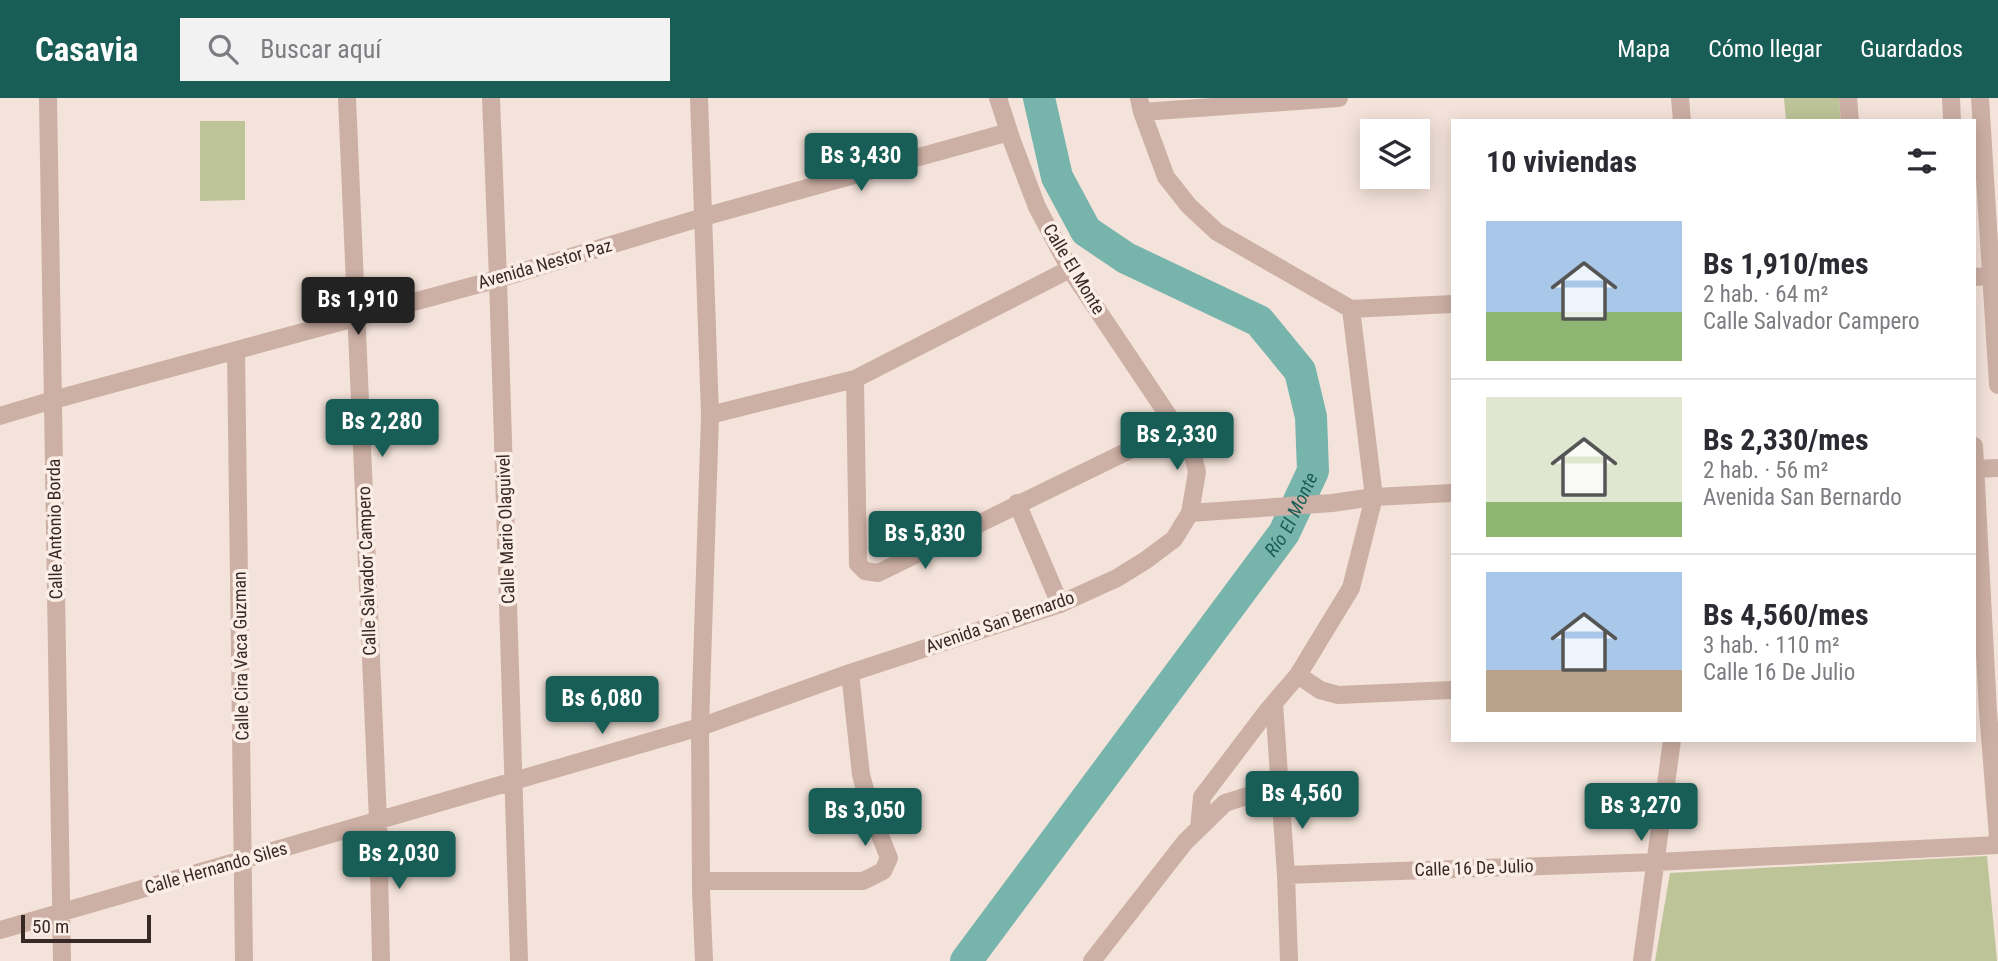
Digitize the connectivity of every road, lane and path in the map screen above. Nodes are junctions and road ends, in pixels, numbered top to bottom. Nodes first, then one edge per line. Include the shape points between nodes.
1 (48, 98) edge
2 (347, 98) edge
3 (491, 98) edge
4 (699, 98) edge
5 (998, 98) edge
6 (1339, 98) edge
7 (1680, 98) edge
8 (1848, 98) edge
9 (1951, 98) edge
10 (1980, 98) edge
11 (1295, 99) edge
12 (1141, 105) edge
13 (1682, 119) edge
14 (1850, 119) edge
15 (1952, 119) edge
16 (1009, 132) junction
17 (1992, 201) edge
18 (703, 217) junction
19 (1070, 270) junction
20 (1983, 276) edge
21 (498, 279) junction
22 (1451, 304) edge
23 (1351, 309) junction
24 (357, 317) junction
25 (236, 351) junction
26 (1998, 377) edge
27 (855, 379) junction
28 (1998, 385) edge
29 (53, 400) junction
30 (709, 415) junction
31 (0, 416) edge
32 (1177, 427) junction
33 (1998, 468) edge
34 (1976, 469) edge
35 (1451, 494) edge
36 (1374, 497) junction
37 (1017, 503) junction
38 (1976, 508) edge
39 (1190, 513) junction
40 (1060, 604) junction
41 (1980, 662) edge
42 (850, 673) junction
43 (1298, 675) junction
44 (1451, 690) edge
45 (1274, 703) junction
46 (1993, 711) edge
47 (700, 727) junction
48 (1672, 742) edge
49 (514, 782) junction
50 (1280, 793) junction
51 (378, 821) junction
52 (1199, 828) junction
53 (1998, 837) edge
54 (1998, 845) edge
55 (244, 860) junction
56 (1656, 862) junction
57 (1286, 875) junction
58 (701, 881) junction
59 (61, 912) junction
60 (0, 930) edge
61 (62, 961) edge
62 (244, 961) edge
63 (382, 961) edge
64 (519, 961) edge
65 (704, 961) edge
66 (1092, 961) edge
67 (1289, 961) edge
68 (1642, 961) edge

1 - 29 street, Calle Antonio Borda
2 - 24 street, Calle Salvador Campero
3 - 21 street, Calle Mario Olaguivel
4 - 18 street
5 - 16 street, Calle El Monte
6 - 11 street
7 - 13 street
8 - 14 street
9 - 15 street
10 - 17 street
11 - 12 street
12 - 23 street via 1166,177 1189,206 1217,232
16 - 18 street, Avenida Nestor Paz
16 - 19 street, Calle El Monte via 1037,206
17 - 20 street
18 - 21 street, Avenida Nestor Paz
18 - 30 street
19 - 27 street
19 - 32 street, Calle El Monte
20 - 26 street
21 - 24 street, Avenida Nestor Paz
21 - 49 street, Calle Mario Olaguivel
22 - 23 street
23 - 36 street
24 - 25 street, Avenida Nestor Paz
24 - 51 street, Calle Salvador Campero
25 - 29 street, Avenida Nestor Paz
25 - 55 street, Calle Cira Vaca Guzman
26 - 28 street
27 - 30 street
27 - 37 street via 859,564 865,571 878,573
29 - 31 street, Avenida Nestor Paz
29 - 59 street, Calle Antonio Borda
30 - 47 street
32 - 37 street
32 - 39 street, Avenida San Bernardo via 1192,451 1197,472
33 - 34 street
35 - 36 street
36 - 39 street
36 - 43 street via 1351,588
37 - 40 street
38 - 41 street
39 - 40 street, Avenida San Bernardo via 1174,539 1146,560
40 - 42 street, Avenida San Bernardo
41 - 46 street
42 - 47 street, Avenida San Bernardo
42 - 58 street via 861,775 889,858 883,871 863,881
43 - 44 street via 1338,695
43 - 45 street
45 - 50 street
45 - 52 street via 1202,797
46 - 53 street
47 - 49 street, Avenida San Bernardo
47 - 58 street
48 - 56 street
49 - 51 street, Calle Hernando Siles
49 - 64 street, Calle Mario Olaguivel
50 - 52 street via 1226,803
50 - 57 street
51 - 55 street, Calle Hernando Siles
51 - 63 street, Calle Salvador Campero
52 - 66 street
54 - 56 street, Calle 16 De Julio
55 - 59 street, Calle Hernando Siles
55 - 62 street, Calle Cira Vaca Guzman
56 - 57 street, Calle 16 De Julio
56 - 68 street
57 - 67 street
58 - 65 street
59 - 60 street, Calle Hernando Siles
59 - 61 street, Calle Antonio Borda

